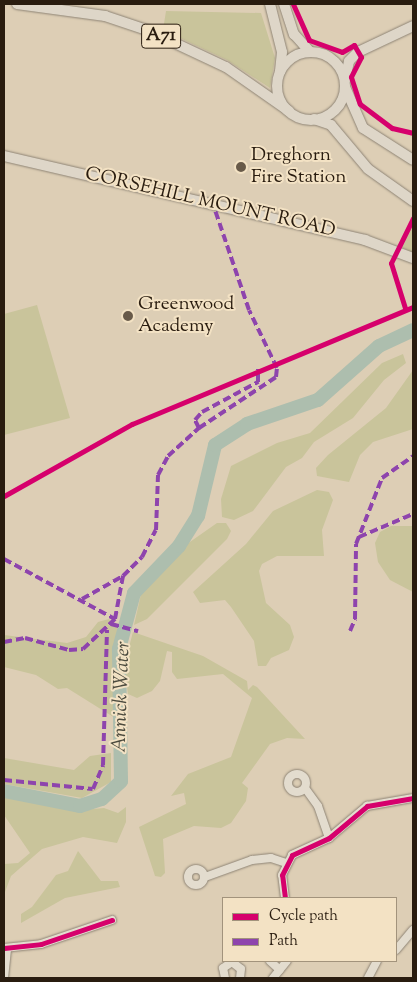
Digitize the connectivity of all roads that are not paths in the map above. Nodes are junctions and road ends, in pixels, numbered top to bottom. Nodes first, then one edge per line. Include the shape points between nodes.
1 (17, 4) edge
2 (270, 4) edge
3 (284, 4) edge
4 (413, 26) edge
5 (310, 52) junction
6 (280, 73) junction
7 (345, 85) junction
8 (288, 111) junction
9 (314, 120) junction
10 (4, 156) edge
11 (413, 160) edge
12 (413, 201) edge
13 (413, 258) edge
14 (305, 788) dead end
15 (413, 798) edge
16 (329, 838) junction
17 (286, 864) junction
18 (205, 878) dead end
19 (285, 897) edge
20 (112, 920) dead end
21 (413, 930) edge
22 (5, 948) edge
23 (397, 949) edge
24 (246, 962) edge
25 (271, 962) edge
26 (286, 962) edge
27 (376, 962) edge
28 (240, 966) junction
29 (280, 970) junction
30 (4, 978) edge
31 (225, 978) edge
32 (240, 978) edge
33 (274, 978) edge
34 (368, 978) edge

1 - 8 main road, A71 via 105,16 148,30 226,67
2 - 6 main road via 282,52
3 - 5 main road via 294,34
4 - 7 main road via 358,52 347,66
5 - 6 main road via 292,58
5 - 7 main road via 334,60
6 - 8 main road via 278,93
7 - 9 main road via 336,109
7 - 11 main road via 363,128
8 - 9 main road
9 - 12 main road via 331,125 368,169
10 - 13 main road, CORSEHILL MOUNT ROAD via 365,240
14 - 16 street via 318,806
15 - 16 street via 367,806
16 - 17 street via 292,855
17 - 18 street via 271,858 252,860
17 - 19 street via 282,875
20 - 22 street via 41,944
21 - 23 street
22 - 30 street
24 - 28 street
25 - 29 street
26 - 29 street
27 - 34 street
28 - 31 street via 225,965
28 - 32 street
29 - 33 street

